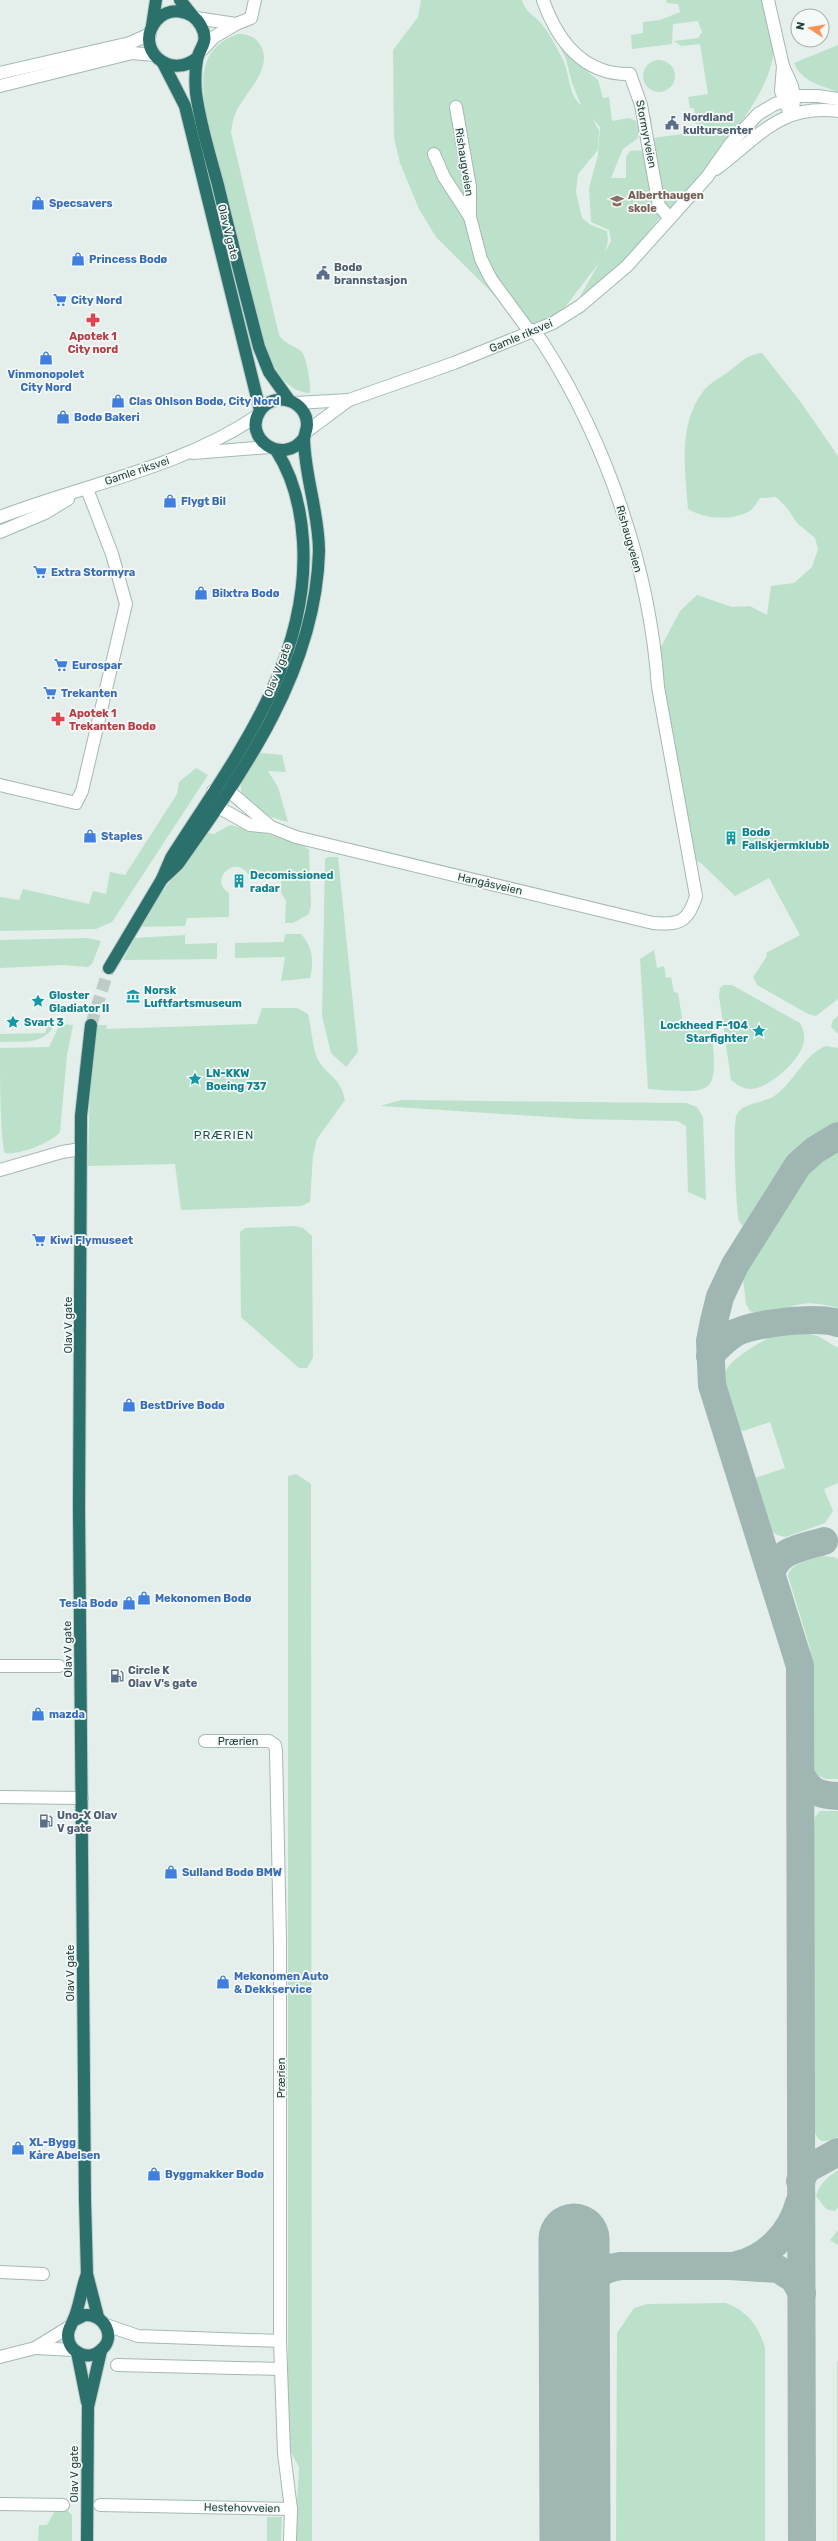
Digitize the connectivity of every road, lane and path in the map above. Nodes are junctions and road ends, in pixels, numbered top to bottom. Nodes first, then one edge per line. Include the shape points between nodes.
1 (156, 0) edge
2 (180, 0) edge
3 (255, 0) edge
4 (543, 0) edge
5 (768, 0) edge
6 (194, 17) junction
7 (236, 24) junction
8 (151, 30) junction
9 (200, 53) junction
10 (158, 59) junction
11 (0, 72) edge
12 (0, 86) edge
13 (789, 99) junction
14 (838, 99) edge
15 (456, 107) dead end
16 (838, 111) edge
17 (793, 114) junction
18 (434, 154) dead end
19 (711, 172) junction
20 (470, 217) junction
21 (670, 218) junction
22 (535, 332) junction
23 (349, 400) junction
24 (292, 402) junction
25 (259, 413) junction
26 (305, 435) junction
27 (272, 449) junction
28 (188, 454) junction
29 (87, 489) junction
30 (0, 517) edge
31 (0, 532) edge
32 (0, 785) edge
33 (213, 791) junction
34 (229, 791) junction
35 (218, 807) junction
36 (270, 828) junction
37 (162, 879) junction
38 (696, 896) joint
39 (109, 968) tunnel mouth
40 (91, 1025) tunnel mouth
41 (81, 1149) junction
42 (0, 1170) edge
43 (0, 1666) edge
44 (59, 1666) dead end
45 (204, 1741) dead end
46 (0, 1797) edge
47 (82, 1798) junction
48 (0, 2272) edge
49 (43, 2274) dead end
50 (87, 2274) junction
51 (102, 2321) junction
52 (71, 2324) junction
53 (138, 2336) junction
54 (280, 2341) junction
55 (35, 2348) junction
56 (103, 2348) junction
57 (75, 2351) junction
58 (0, 2357) edge
59 (117, 2365) dead end
60 (281, 2369) junction
61 (88, 2408) junction
62 (0, 2504) edge
63 (64, 2505) dead end
64 (100, 2505) dead end
65 (291, 2509) junction
66 (87, 2541) edge
67 (290, 2541) edge

1 - 8 highway, Olav V gate
2 - 6 highway, Olav V gate
3 - 7 street via 251,18
4 - 21 street, Stormyrveien via 552,25 589,66 630,74 641,105 659,206
5 - 13 street via 783,66 790,77
6 - 7 street
6 - 8 highway via 173,11 161,16
6 - 9 highway, Olav V gate via 204,33
7 - 9 street via 214,37
8 - 10 highway, Olav V gate via 151,49
8 - 11 street via 130,43
9 - 10 highway via 180,66
9 - 24 highway, Olav V gate via 195,82 203,126 259,346 269,372
10 - 12 street via 132,53
10 - 25 highway, Olav V gate via 185,106
13 - 14 street via 818,96
13 - 17 street
13 - 19 street, Gamle riksvei via 769,107 751,119
15 - 20 street, Rishaugveien via 470,187
16 - 17 street, Gamle riksvei via 818,109
17 - 19 street, Gamle riksvei via 764,129
18 - 20 street, Rishaugveien via 444,177
19 - 21 street, Gamle riksvei
20 - 22 street, Rishaugveien via 481,259 491,279 526,328
21 - 22 street, Gamle riksvei via 627,266 596,293 568,314
22 - 23 street, Gamle riksvei
22 - 38 street, Rishaugveien via 548,350 596,438 630,536 656,653 658,687
23 - 24 street, Gamle riksvei
23 - 26 street, Gamle riksvei
24 - 25 highway via 276,400
24 - 26 highway, Olav V gate via 304,414
25 - 27 highway, Olav V gate via 258,434
25 - 28 street, Gamle riksvei via 240,428
26 - 27 highway via 292,448
26 - 34 highway, Olav V gate via 318,528 317,567 311,611 278,707
27 - 28 street, Gamle riksvei
27 - 33 highway, Olav V gate via 292,481 302,526 304,567 301,602 293,638 278,679 254,725
28 - 29 street, Gamle riksvei
29 - 30 street, Gamle riksvei via 40,502
29 - 31 street, Gamle riksvei via 45,513
29 - 32 street via 122,582 126,604 82,791 76,802
33 - 34 street
33 - 35 street
33 - 37 highway, Olav V gate via 170,858
34 - 35 highway, Olav V gate
34 - 36 street
35 - 36 street via 250,825
35 - 37 highway, Olav V gate via 178,864
36 - 38 street, Hangåsveien via 296,837 653,922 670,924 681,921 692,911
37 - 39 highway, Olav V gate
40 - 41 highway, Olav V gate via 82,1090
41 - 42 street
41 - 47 highway, Olav V gate via 79,1508
43 - 44 street
45 - 54 street, Prærien via 269,1740 275,1745 276,1750 280,1941
46 - 47 street
47 - 50 highway, Olav V gate
48 - 49 street
50 - 51 highway, Olav V gate
50 - 52 highway, Olav V gate
51 - 52 highway via 85,2315
51 - 53 street
51 - 56 highway via 108,2335
52 - 55 street
52 - 57 highway via 68,2341
53 - 54 street
53 - 56 street via 117,2339
54 - 60 street, Hestehovveien
55 - 57 street
55 - 58 street
56 - 57 highway via 89,2355
56 - 61 highway, Olav V gate
57 - 61 highway, Olav V gate
59 - 60 street
60 - 65 street, Hestehovveien via 284,2453
61 - 66 highway, Olav V gate
62 - 63 street
64 - 65 street, Hestehovveien
65 - 67 street

